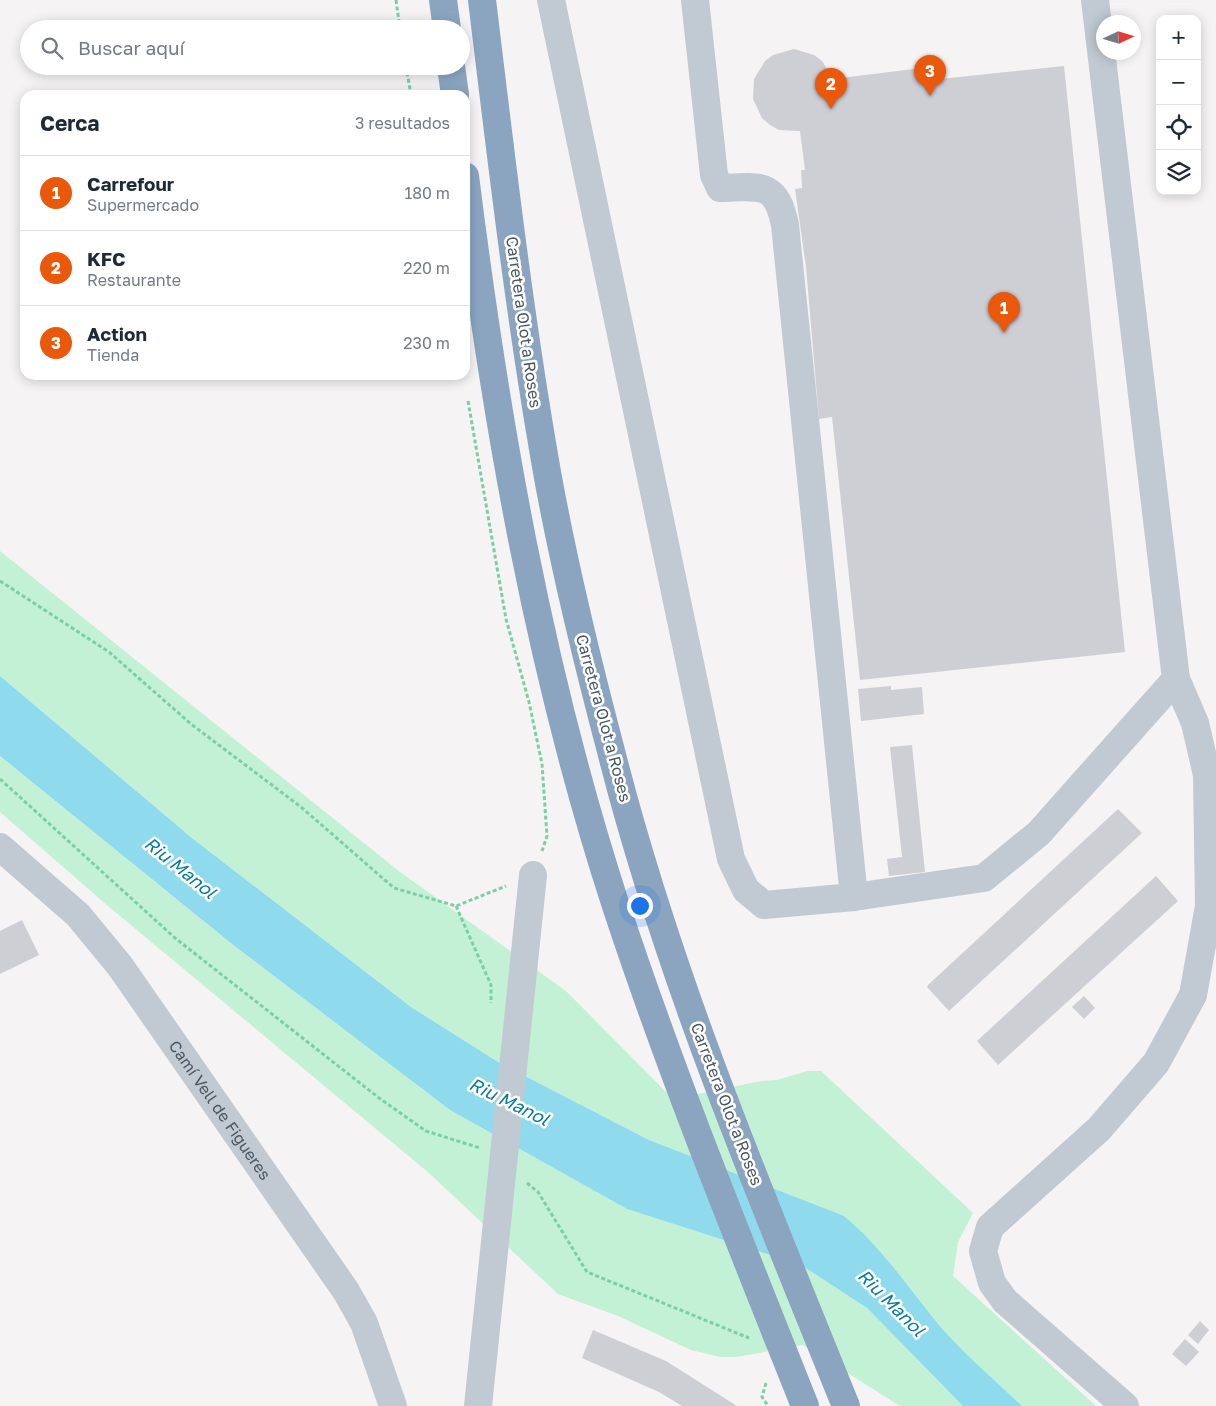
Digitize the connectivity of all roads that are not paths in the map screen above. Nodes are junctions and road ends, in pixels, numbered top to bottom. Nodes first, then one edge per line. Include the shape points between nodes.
1 (443, 0) edge
2 (482, 0) edge
3 (551, 0) edge
4 (695, 0) edge
5 (1095, 0) edge
6 (445, 20) edge
7 (452, 75) edge
8 (454, 90) edge
9 (470, 210) edge
10 (1176, 679) junction
11 (0, 847) edge
12 (533, 875) road end
13 (854, 897) junction
14 (393, 1406) edge
15 (478, 1406) edge
16 (805, 1406) edge
17 (846, 1406) edge
18 (1125, 1406) edge

1 - 6 highway
2 - 17 highway, Carretera Olot a Roses via 517,282 542,446 573,596 617,772 651,890 714,1078
3 - 13 street via 731,859 746,890 764,904
4 - 13 street via 714,176 720,188 757,187 773,193 781,206 785,225
5 - 10 street
7 - 8 highway
9 - 16 highway via 505,452 540,622 574,763 616,904 678,1087
10 - 13 street via 1039,833 984,878
10 - 18 street via 1196,723 1207,775 1209,906 1193,995 1156,1063 1099,1129 990,1227 983,1251 992,1283 1005,1301
11 - 14 street, Camí Vell de Figueres via 78,914 143,998 346,1291 364,1324
12 - 15 street

